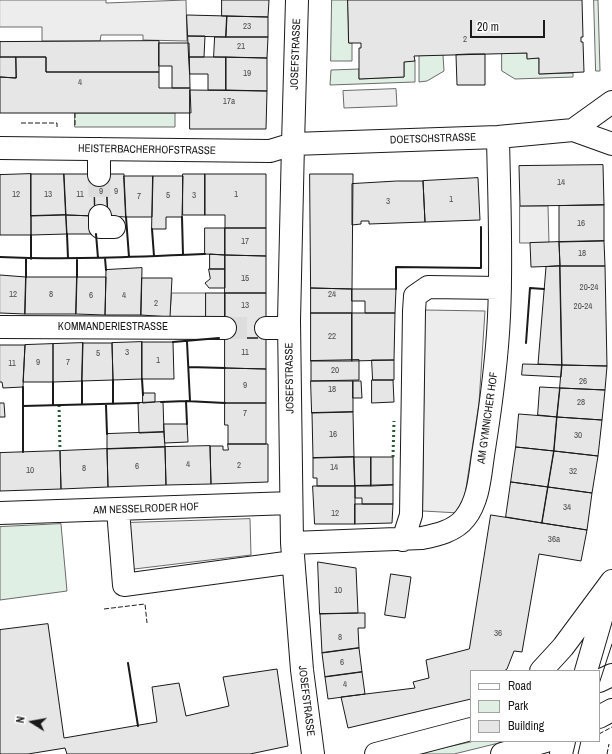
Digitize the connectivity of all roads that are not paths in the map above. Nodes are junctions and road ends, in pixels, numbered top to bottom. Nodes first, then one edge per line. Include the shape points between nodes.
1 (297, 0) edge
2 (612, 102) edge
3 (573, 130) junction
4 (498, 137) junction
5 (293, 144) junction
6 (612, 144) edge
7 (0, 148) edge
8 (99, 149) junction
9 (99, 175) tunnel mouth
10 (500, 288) junction
11 (0, 326) edge
12 (225, 328) tunnel mouth
13 (266, 328) tunnel mouth
14 (289, 328) junction
15 (291, 503) junction
16 (118, 510) junction
17 (0, 513) edge
18 (403, 540) junction
19 (292, 552) junction
20 (612, 581) edge
21 (543, 670) edge
22 (586, 670) edge
23 (612, 675) edge
24 (600, 681) edge
25 (612, 710) edge
26 (600, 716) edge
27 (470, 729) edge
28 (543, 742) edge
29 (564, 742) edge
30 (313, 754) edge
31 (376, 754) edge
32 (502, 754) edge
33 (561, 754) edge

1 - 5 street, JOSEFSTRASSE
2 - 3 street
3 - 4 street, DOETSCHSTRASSE
3 - 6 street, DOETSCHSTRASSE
4 - 5 street, DOETSCHSTRASSE
4 - 10 street, AM GYMNICHER HOF
5 - 8 street, HEISTERBACHERHOFSTRASSE via 270,151
5 - 14 street, JOSEFSTRASSE
7 - 8 street, HEISTERBACHERHOFSTRASSE
8 - 9 street
10 - 18 street, AM GYMNICHER HOF via 491,407 472,508 464,520 441,534
10 - 18 street via 428,287 415,296 411,515
11 - 12 street, KOMMANDERIESTRASSE
13 - 14 street
14 - 15 street, JOSEFSTRASSE
15 - 16 street, AM NESSELRODER HOF
15 - 19 street, JOSEFSTRASSE
16 - 17 street, AM NESSELRODER HOF
16 - 19 street, AM GYMNICHER HOF via 124,585
18 - 19 street, AM GYMNICHER HOF
19 - 30 street, JOSEFSTRASSE via 302,670
20 - 21 street
20 - 22 street
23 - 24 street
25 - 26 street
27 - 31 street
28 - 32 street
29 - 33 street

